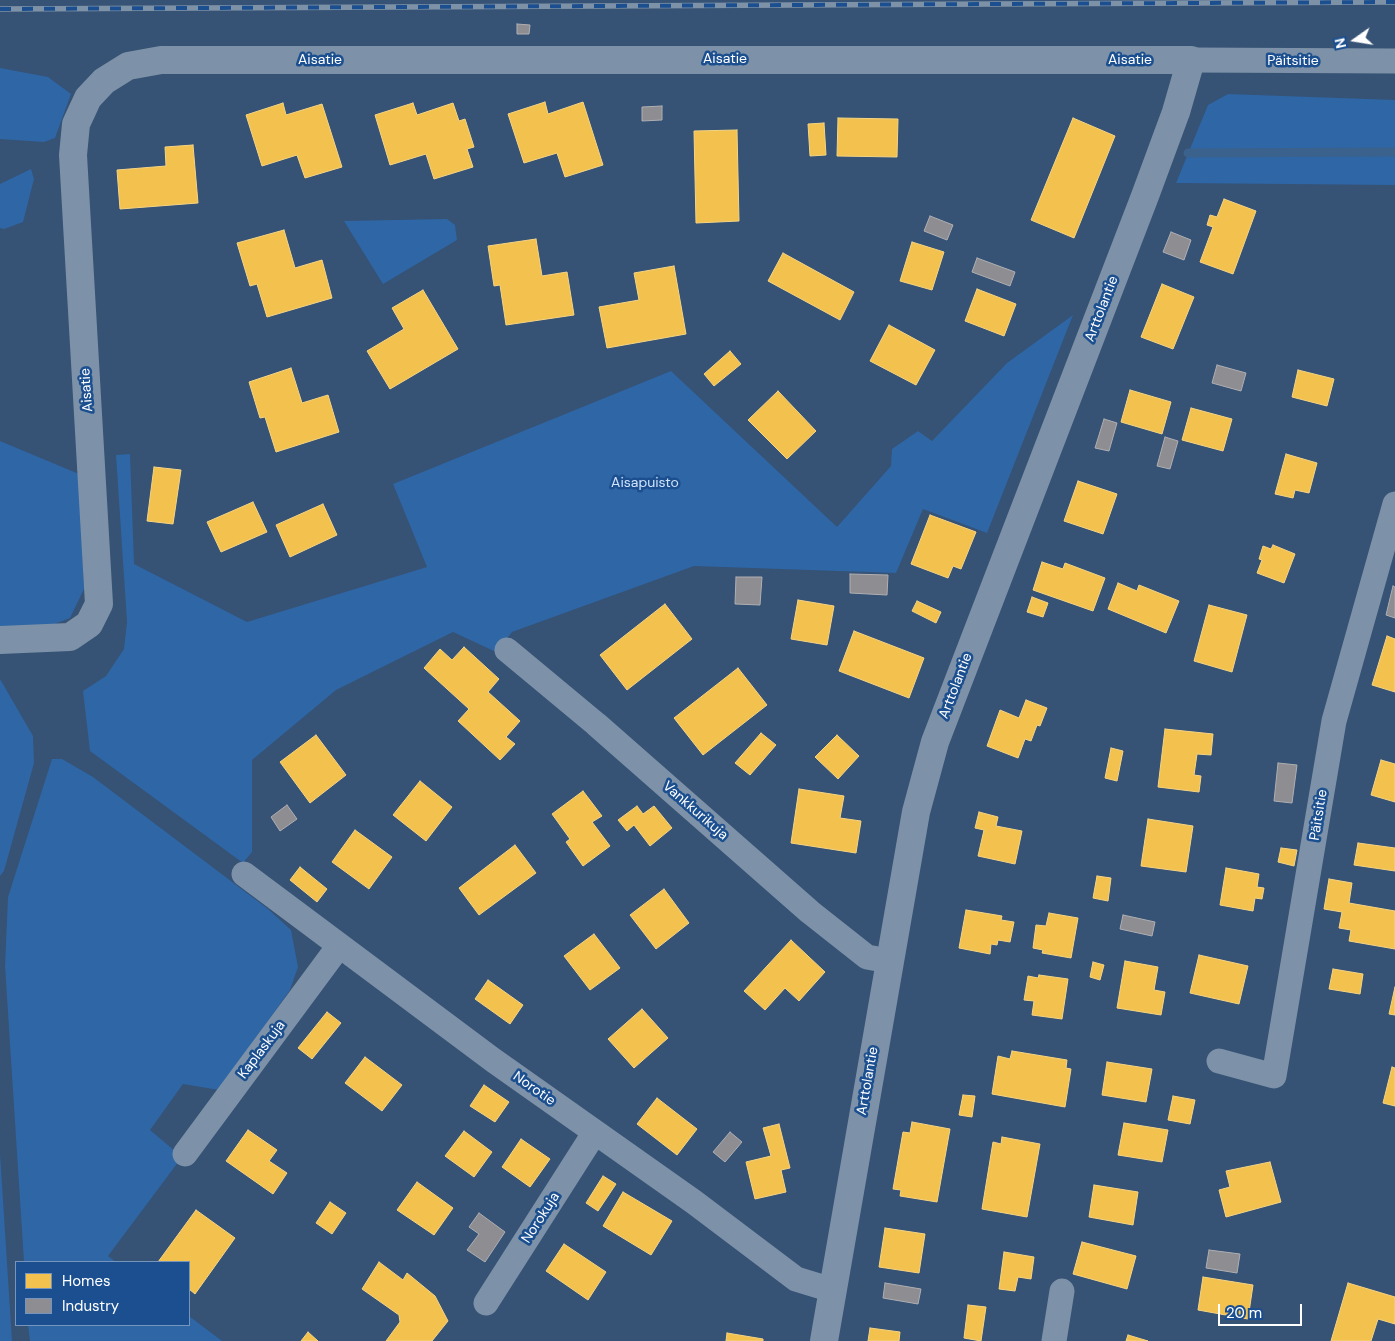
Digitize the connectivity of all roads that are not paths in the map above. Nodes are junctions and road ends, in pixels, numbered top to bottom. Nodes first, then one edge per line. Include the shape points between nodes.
1 (1191, 60) junction
2 (1395, 62) edge
3 (1395, 504) edge
4 (0, 640) edge
5 (507, 650) dead end
6 (244, 874) dead end
7 (339, 946) junction
8 (889, 961) junction
9 (1219, 1062) dead end
10 (595, 1132) junction
11 (185, 1154) dead end
12 (832, 1290) junction
13 (1062, 1291) dead end
14 (486, 1303) dead end
15 (824, 1341) edge
16 (1054, 1341) edge

1 - 2 street, Päitsitie
1 - 4 street, Aisatie via 171,60 128,66 104,80 88,98 76,124 73,155 99,604 89,624 70,637
1 - 8 street, Arttolantie via 1142,205 935,742 916,812
3 - 9 street, Päitsitie via 1335,717 1274,1076
5 - 8 street, Vankkurikuja via 818,919 867,957
6 - 7 street, Norotie
7 - 10 street, Norotie
7 - 11 street, Kaplaskuja
8 - 12 street, Arttolantie
10 - 12 street, Norotie via 796,1279
10 - 14 street, Norokuja
12 - 15 street, Arttolantie
13 - 16 street

